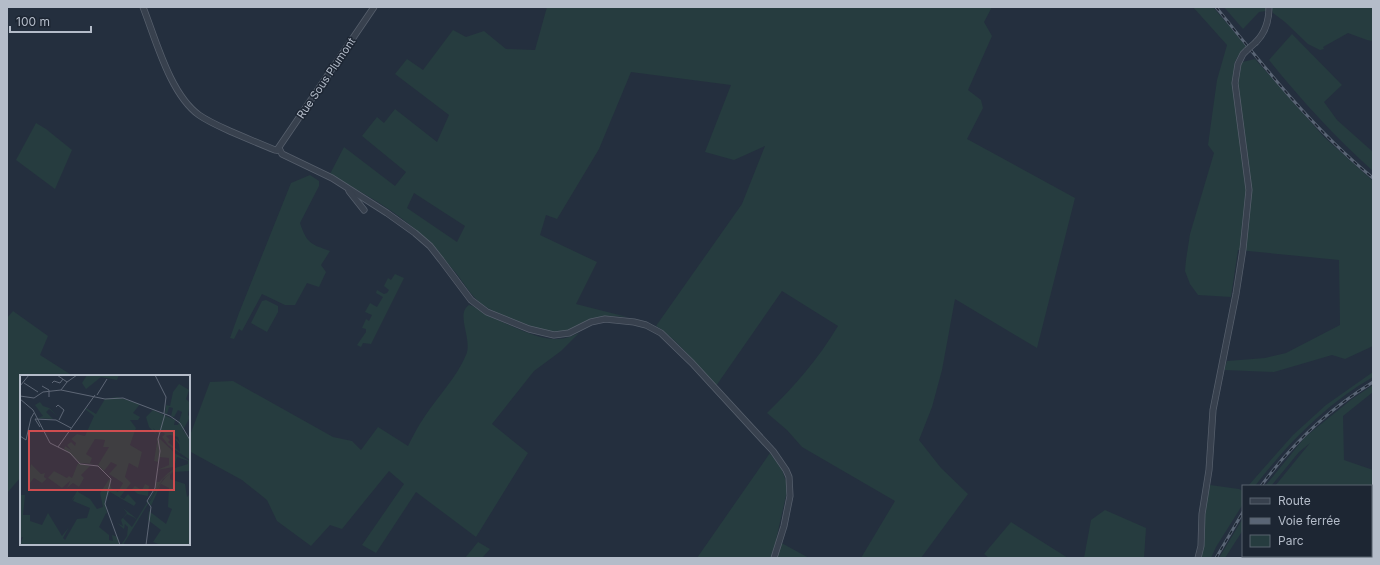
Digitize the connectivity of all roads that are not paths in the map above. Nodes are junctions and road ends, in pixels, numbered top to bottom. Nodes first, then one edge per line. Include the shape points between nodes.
1 (142, 7) edge
2 (374, 7) edge
3 (1269, 7) edge
4 (277, 150) junction
5 (346, 187) junction
6 (364, 210) dead end
7 (774, 558) edge
8 (1198, 558) edge

1 - 4 street via 168,72 190,108 218,126
2 - 4 street, Rue Sous Plumont
3 - 8 street, bridge via 1265,31 1240,58 1236,69 1235,83 1249,190 1236,294 1213,410 1209,470
4 - 5 street
5 - 6 street
5 - 7 street via 426,242 471,300 487,312 554,335 569,333 591,322 605,319 634,322 661,333 773,451 786,470 790,496

